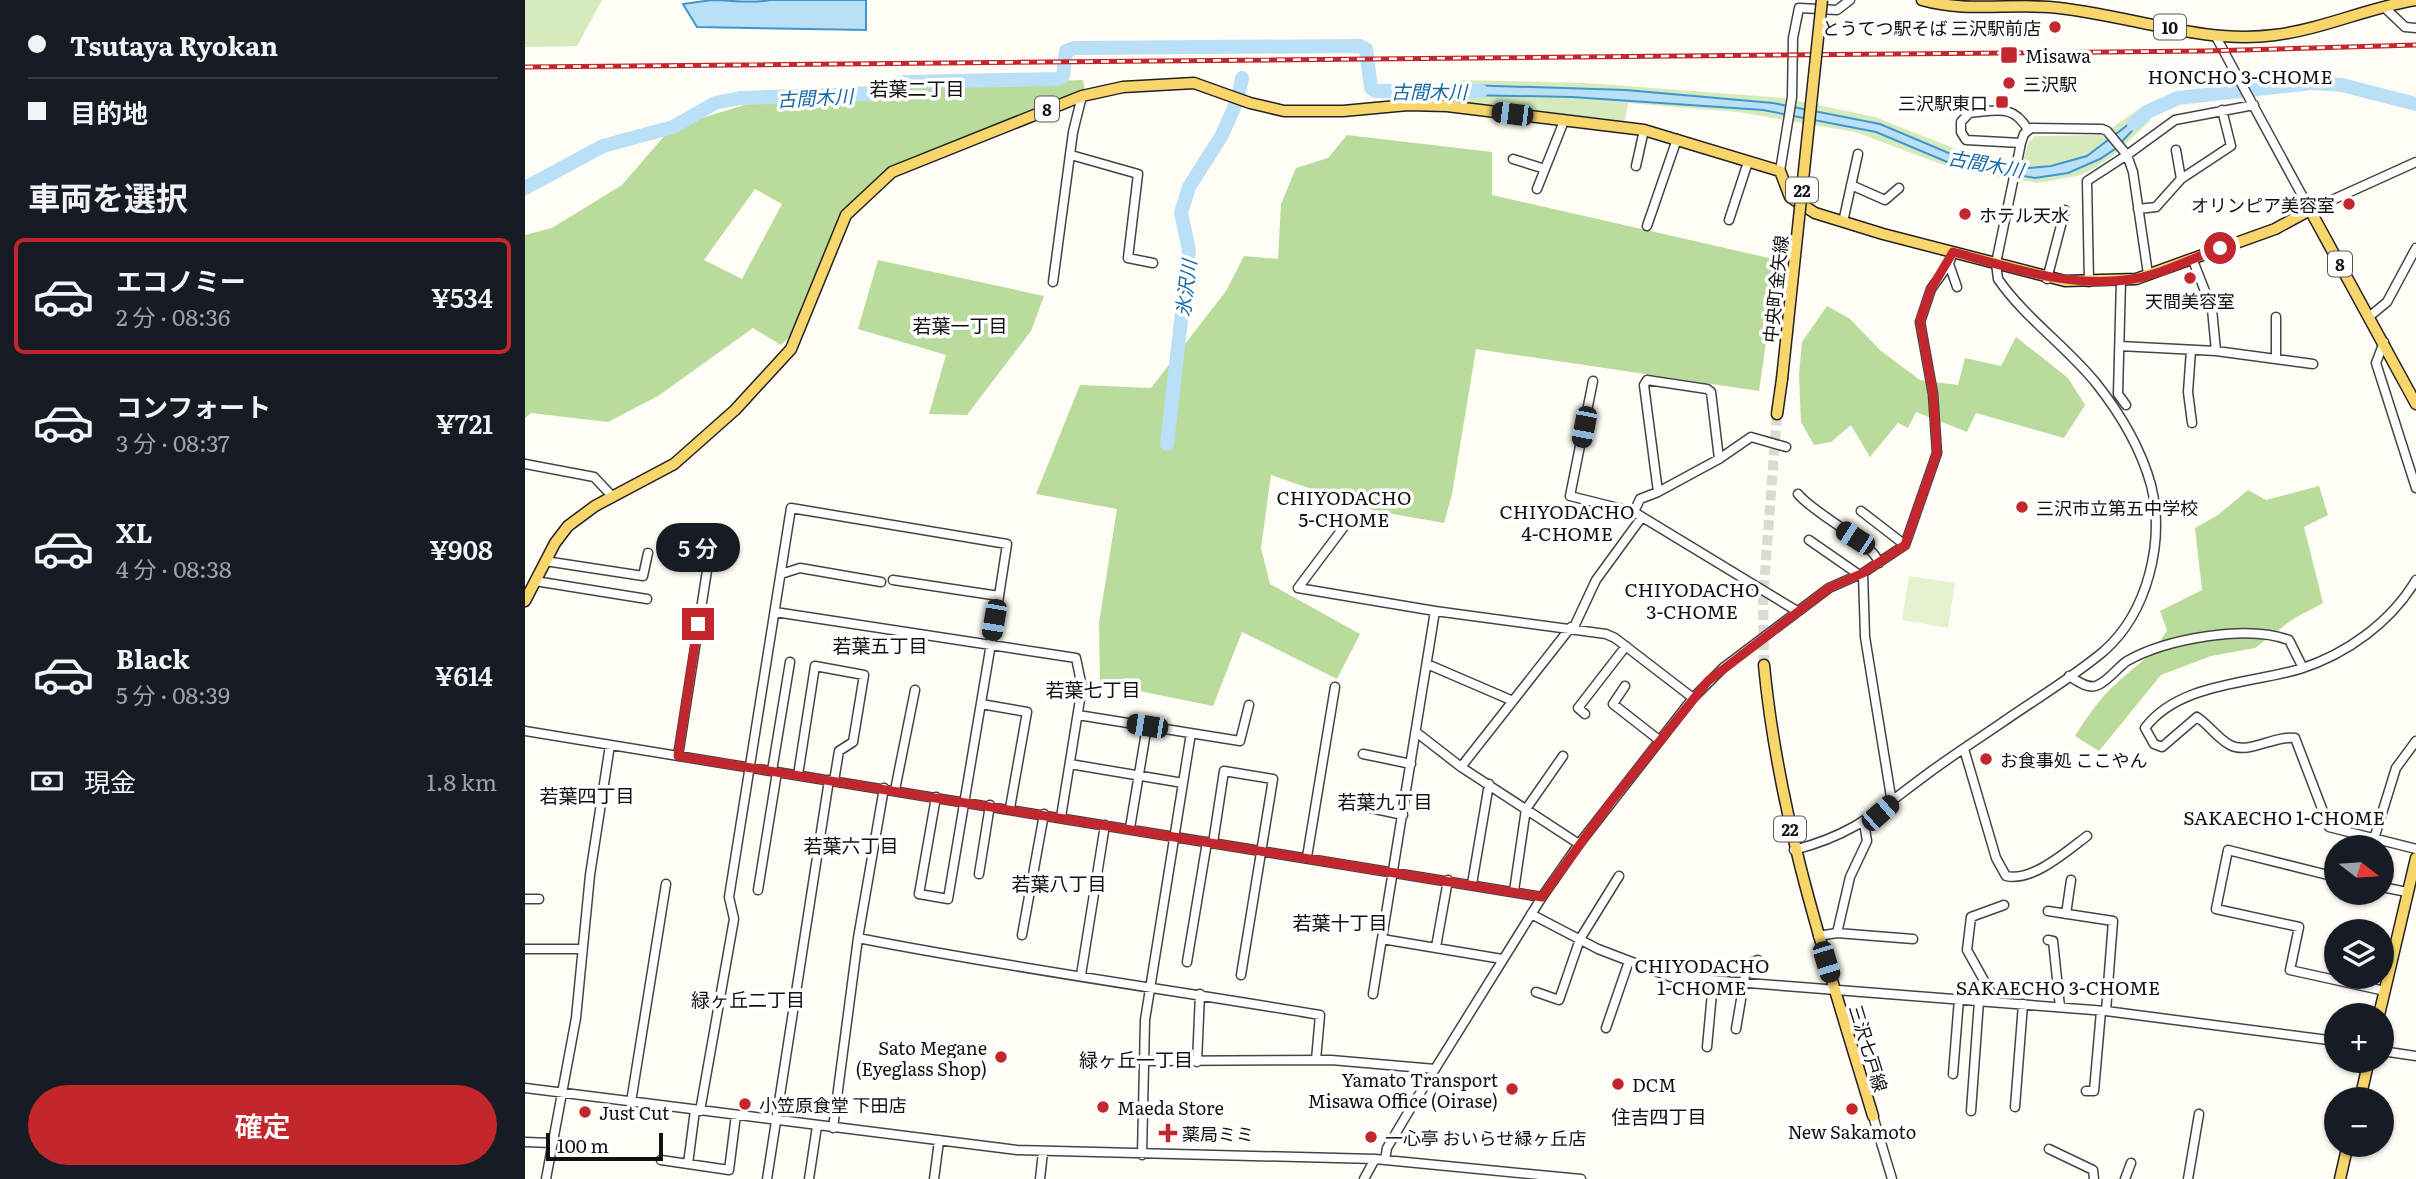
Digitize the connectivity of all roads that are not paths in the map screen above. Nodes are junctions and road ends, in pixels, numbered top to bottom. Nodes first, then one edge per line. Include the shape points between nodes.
1 (1822, 0) edge
2 (1850, 0) edge
3 (1922, 0) edge
4 (2414, 0) edge
5 (2000, 3) edge
6 (2383, 7) junction
7 (2416, 28) edge
8 (2215, 35) junction
9 (1082, 96) junction
10 (2252, 103) junction
11 (2222, 110) junction
12 (1564, 121) junction
13 (1644, 130) junction
14 (2028, 130) junction
15 (1677, 139) junction
16 (2021, 143) junction
17 (2176, 150) dead end
18 (1858, 153) dead end
19 (2125, 153) junction
20 (1071, 155) junction
21 (1513, 159) dead end
22 (1748, 162) junction
23 (2416, 162) edge
24 (1636, 166) dead end
25 (1545, 169) junction
26 (1780, 171) junction
27 (2181, 179) junction
28 (1851, 185) junction
29 (1899, 188) dead end
30 (1537, 189) dead end
31 (2138, 209) junction
32 (2065, 210) dead end
33 (2311, 210) junction
34 (1730, 220) dead end
35 (1843, 222) junction
36 (1647, 226) dead end
37 (2416, 248) edge
38 (1953, 252) junction
39 (2192, 258) junction
40 (1153, 263) dead end
41 (1996, 263) junction
42 (1949, 264) junction
43 (2148, 274) junction
44 (2047, 279) junction
45 (2121, 280) junction
46 (1053, 282) dead end
47 (2089, 282) junction
48 (1958, 288) dead end
49 (2370, 316) junction
50 (2276, 317) dead end
51 (2384, 342) junction
52 (2120, 346) junction
53 (2191, 350) junction
54 (2216, 351) junction
55 (2276, 359) junction
56 (2313, 364) dead end
57 (1593, 381) dead end
58 (2416, 404) edge
59 (2126, 405) dead end
60 (1777, 414) tunnel mouth
61 (2192, 423) dead end
62 (1786, 447) dead end
63 (1719, 459) junction
64 (525, 464) edge
65 (2416, 488) edge
66 (1658, 492) junction
67 (1798, 494) dead end
68 (613, 497) junction
69 (1861, 511) dead end
70 (1638, 514) junction
71 (1346, 524) dead end
72 (1809, 540) dead end
73 (711, 545) dead end
74 (1905, 545) junction
75 (648, 553) dead end
76 (545, 561) junction
77 (1879, 563) junction
78 (781, 574) junction
79 (1861, 574) junction
80 (893, 580) dead end
81 (2416, 580) edge
82 (535, 581) junction
83 (881, 582) dead end
84 (999, 596) junction
85 (647, 599) dead end
86 (525, 601) edge
87 (1435, 611) junction
88 (1797, 611) junction
89 (775, 612) junction
90 (1572, 627) junction
91 (989, 645) junction
92 (1626, 646) junction
93 (790, 662) dead end
94 (1427, 664) junction
95 (1764, 665) tunnel mouth
96 (2303, 668) junction
97 (2069, 676) junction
98 (1625, 686) dead end
99 (1335, 687) dead end
100 (915, 690) dead end
101 (1693, 698) junction
102 (1513, 701) junction
103 (981, 704) junction
104 (1249, 705) dead end
105 (1585, 714) dead end
106 (1078, 715) junction
107 (1147, 726) junction
108 (525, 731) edge
109 (1416, 732) junction
110 (1191, 733) junction
111 (1659, 740) junction
112 (2416, 741) edge
113 (610, 745) junction
114 (1964, 749) junction
115 (1363, 754) dead end
116 (678, 756) junction
117 (1563, 756) dead end
118 (1070, 764) junction
119 (1411, 764) junction
120 (749, 767) junction
121 (1461, 767) junction
122 (775, 771) junction
123 (798, 775) junction
124 (1139, 776) junction
125 (831, 780) junction
126 (1184, 783) junction
127 (1489, 784) junction
128 (884, 789) junction
129 (895, 790) junction
130 (936, 797) junction
131 (965, 801) junction
132 (1892, 803) junction
133 (1352, 804) dead end
134 (989, 805) junction
135 (1010, 808) junction
136 (1526, 809) junction
137 (1044, 814) junction
138 (1403, 815) junction
139 (1061, 817) junction
140 (1864, 823) junction
141 (1105, 825) junction
142 (1130, 828) junction
143 (2359, 835) edge
144 (2375, 835) edge
145 (1177, 836) junction
146 (2087, 836) dead end
147 (1210, 842) junction
148 (1579, 844) junction
149 (2394, 844) edge
150 (2416, 849) edge
151 (1261, 850) junction
152 (1794, 850) junction
153 (1307, 857) junction
154 (2416, 858) edge
155 (1394, 871) junction
156 (979, 874) dead end
157 (2324, 874) edge
158 (1619, 876) dead end
159 (1448, 880) junction
160 (2071, 880) dead end
161 (666, 884) dead end
162 (1472, 884) junction
163 (2411, 887) edge
164 (758, 890) dead end
165 (1514, 891) junction
166 (1542, 897) junction
167 (525, 899) edge
168 (539, 899) dead end
169 (2004, 905) dead end
170 (2048, 911) dead end
171 (1531, 914) junction
172 (2066, 914) junction
173 (1837, 933) junction
174 (1022, 935) dead end
175 (1818, 936) junction
176 (858, 938) junction
177 (1382, 939) junction
178 (1580, 939) junction
179 (1913, 939) dead end
180 (2048, 940) dead end
181 (1436, 947) junction
182 (525, 949) edge
183 (582, 949) junction
184 (1502, 959) junction
185 (1758, 960) dead end
186 (1629, 961) junction
187 (1187, 962) dead end
188 (1081, 975) junction
189 (1241, 975) dead end
190 (1713, 982) junction
191 (1743, 984) junction
192 (1149, 986) junction
193 (1834, 988) junction
194 (2385, 991) junction
195 (1536, 992) dead end
196 (1200, 994) junction
197 (1373, 994) dead end
198 (1959, 999) junction
199 (1979, 1001) junction
200 (1996, 1002) junction
201 (2382, 1003) edge
202 (2023, 1004) junction
203 (2060, 1007) junction
204 (2104, 1011) junction
205 (1606, 1028) dead end
206 (1736, 1029) dead end
207 (2324, 1039) edge
208 (1707, 1047) dead end
209 (2394, 1053) edge
210 (2416, 1056) edge
211 (1316, 1060) junction
212 (1144, 1061) junction
213 (1197, 1062) junction
214 (1435, 1069) junction
215 (1953, 1074) dead end
216 (525, 1088) edge
217 (2086, 1091) dead end
218 (562, 1093) junction
219 (631, 1102) junction
220 (2015, 1107) dead end
221 (697, 1111) junction
222 (1971, 1111) dead end
223 (2199, 1114) dead end
224 (736, 1115) junction
225 (1873, 1116) joint
226 (776, 1120) junction
227 (817, 1126) junction
228 (833, 1128) junction
229 (939, 1141) junction
230 (525, 1142) edge
231 (552, 1143) junction
232 (2049, 1149) dead end
233 (1043, 1152) junction
234 (1142, 1155) junction
235 (2346, 1157) edge
236 (661, 1160) dead end
237 (1380, 1160) junction
238 (2131, 1163) dead end
239 (688, 1164) junction
240 (1563, 1178) edge
241 (546, 1179) edge
242 (767, 1179) edge
243 (809, 1179) edge
244 (934, 1179) edge
245 (1040, 1179) edge
246 (1364, 1179) edge
247 (1581, 1179) edge
248 (1892, 1179) edge
249 (2094, 1179) edge
250 (2125, 1179) edge
251 (2188, 1179) edge
252 (2340, 1179) edge

1 - 60 main road, 中央町金矢線 / 22, bridge
2 - 26 street via 1837,10 1799,8
3 - 5 main road, 10 via 1955,7
4 - 6 main road, 10
5 - 8 main road, 10
6 - 7 street via 2405,27
6 - 8 main road, 10 via 2276,35
8 - 10 street
9 - 12 main road, 8 via 1123,87 1194,83 1271,110 1434,106
9 - 20 street
9 - 68 main road, 8 via 892,172 846,215 791,349 735,410 674,464
10 - 11 street
10 - 33 street
11 - 19 street via 2175,120
11 - 27 street via 2231,146
12 - 13 main road, 8
12 - 25 street
13 - 15 main road, 8
13 - 24 street
14 - 16 street
14 - 16 street via 2012,111 1969,113 1961,122 1966,140
14 - 19 street via 2107,131
15 - 22 main road, 8
15 - 36 street
16 - 41 street
17 - 27 street
18 - 28 street
19 - 31 street
19 - 47 street via 2087,181
20 - 40 street via 1138,174 1128,258
20 - 46 street
21 - 25 street
22 - 26 main road, 8
22 - 34 street
23 - 33 street
25 - 30 street
26 - 35 main road via 1795,203
27 - 31 street via 2156,207
28 - 29 street via 1885,200
28 - 35 street
31 - 43 street
32 - 44 street
33 - 39 main road via 2275,229
33 - 49 main road, 8
35 - 38 main road
37 - 49 street via 2386,302
38 - 41 main road
38 - 42 street
39 - 43 main road
39 - 54 street via 2212,309
41 - 44 main road
41 - 97 street via 2006,291 2068,353 2112,407 2151,486 2155,539 2135,612 2104,650
42 - 48 street
42 - 74 street via 1931,289 1920,321 1933,394 1937,453
43 - 45 main road
44 - 47 main road
45 - 47 main road
45 - 52 street
49 - 51 main road, 8
50 - 55 street
51 - 58 main road, 8
51 - 65 street via 2376,363
52 - 53 street
52 - 59 street via 2118,394
53 - 54 street
53 - 61 street via 2188,392
54 - 55 street
55 - 56 street
57 - 70 street via 1570,496
62 - 63 street via 1751,437
63 - 66 street
63 - 66 street via 1711,392 1647,380
64 - 68 street via 594,477
66 - 70 street via 1640,499
67 - 77 street via 1810,509 1870,550
68 - 76 main road, 8 via 568,526
69 - 74 street
70 - 88 street
70 - 90 street
71 - 87 street via 1298,588
72 - 79 street
73 - 116 street
74 - 77 street
75 - 76 street via 643,576
76 - 82 main road, 8
77 - 79 street
78 - 83 street via 800,568
78 - 84 street via 791,509 1007,544
78 - 89 street
79 - 88 street via 1829,588
79 - 132 street via 1865,637
80 - 84 street
81 - 96 street via 2402,603 2364,636
82 - 85 street
82 - 86 main road, 8
84 - 91 street
87 - 90 street
87 - 94 street
88 - 101 street via 1723,668
89 - 91 street
89 - 120 street
90 - 92 street via 1606,634
90 - 102 street
91 - 103 street
91 - 106 street via 1076,658 1082,687
92 - 101 street
92 - 105 street via 1578,708
93 - 122 street
94 - 102 street
94 - 109 street
95 - 152 main road, 22 via 1779,780
96 - 97 street via 2289,640 2259,634 2201,638 2152,649 2090,687
96 - 143 street via 2192,695 2150,719 2145,728 2148,737 2162,747 2197,717 2239,749 2294,738 2329,827
97 - 114 street
98 - 111 street via 1613,704
99 - 153 street
100 - 129 street
101 - 111 street
102 - 121 street
103 - 131 street
103 - 135 street via 1027,712
104 - 110 street via 1240,741
106 - 107 street
106 - 118 street
107 - 110 street
107 - 124 street
108 - 113 street
109 - 119 street
109 - 121 street
110 - 126 street
111 - 148 street
112 - 144 street via 2396,768
113 - 116 street
113 - 183 street
114 - 132 street
114 - 146 street via 1996,858 2006,876 2015,878 2047,865
115 - 119 street
116 - 120 street
117 - 136 street
118 - 124 street
118 - 139 street
119 - 138 street
120 - 122 street
120 - 221 street via 729,897 734,919
121 - 127 street
122 - 123 street
122 - 164 street
123 - 125 street
123 - 125 street via 815,666 865,675 853,742 839,751
124 - 126 street
124 - 142 street
125 - 128 street
125 - 226 street
126 - 145 street
127 - 136 street
127 - 162 street
128 - 129 street
128 - 176 street
129 - 130 street
130 - 131 street
130 - 131 street via 919,894 948,899
131 - 134 street
132 - 140 street
133 - 138 street
134 - 135 street
134 - 156 street
135 - 137 street
136 - 148 street
136 - 165 street
137 - 139 street
137 - 174 street
138 - 155 street
139 - 141 street
140 - 152 street
140 - 173 street via 1867,841 1850,877
141 - 142 street
141 - 188 street
142 - 145 street
145 - 147 street
145 - 192 street
147 - 151 street
147 - 151 street via 1224,771 1273,779
147 - 187 street
148 - 166 street
149 - 150 street
151 - 153 street
151 - 189 street
152 - 175 main road, 22
153 - 155 street
154 - 163 main road
155 - 159 street
155 - 177 street
157 - 194 street via 2228,850 2216,909 2299,927 2290,970
158 - 178 street
159 - 162 street
159 - 181 street
160 - 172 street
161 - 219 street
162 - 165 street
163 - 194 main road
165 - 166 street
166 - 171 street
167 - 168 street
169 - 200 street via 1971,917 1967,950
170 - 172 street
171 - 178 street
171 - 184 street
172 - 204 street via 2113,921
173 - 175 street
173 - 179 street
175 - 193 main road, 22
176 - 188 street via 979,962
176 - 228 street
177 - 181 street
177 - 197 street
178 - 186 street
178 - 195 street via 1559,1000
180 - 203 street via 2053,941
181 - 184 street
182 - 183 street
183 - 218 street via 576,1018
184 - 214 street
185 - 191 street via 1748,963
186 - 190 street via 1671,977
186 - 205 street
188 - 192 street
190 - 191 street
190 - 208 street
191 - 193 street
191 - 206 street
192 - 196 street
192 - 212 street
193 - 198 street
193 - 225 main road, 三沢七戸線 / 22
194 - 201 main road
196 - 211 street via 1320,1014
196 - 213 street
198 - 199 street
198 - 215 street
199 - 200 street
199 - 222 street
200 - 202 street
202 - 203 street
202 - 220 street
203 - 204 street
204 - 207 street
204 - 217 street via 2094,1091
209 - 210 street
211 - 213 street
211 - 214 street
212 - 213 street
212 - 234 street
214 - 237 street
216 - 218 street
218 - 219 street
218 - 231 street
219 - 221 street
221 - 224 street
221 - 239 street
223 - 251 street
224 - 226 street
224 - 239 street via 729,1170
225 - 248 street
226 - 227 street
226 - 242 street
227 - 228 street
227 - 243 street
228 - 229 street
229 - 233 street
229 - 244 street
230 - 231 street
231 - 241 street
232 - 249 street via 2093,1170
233 - 234 street
233 - 245 street
234 - 237 street
235 - 252 main road
236 - 239 street
237 - 240 street
237 - 246 street
238 - 250 street
240 - 247 street

